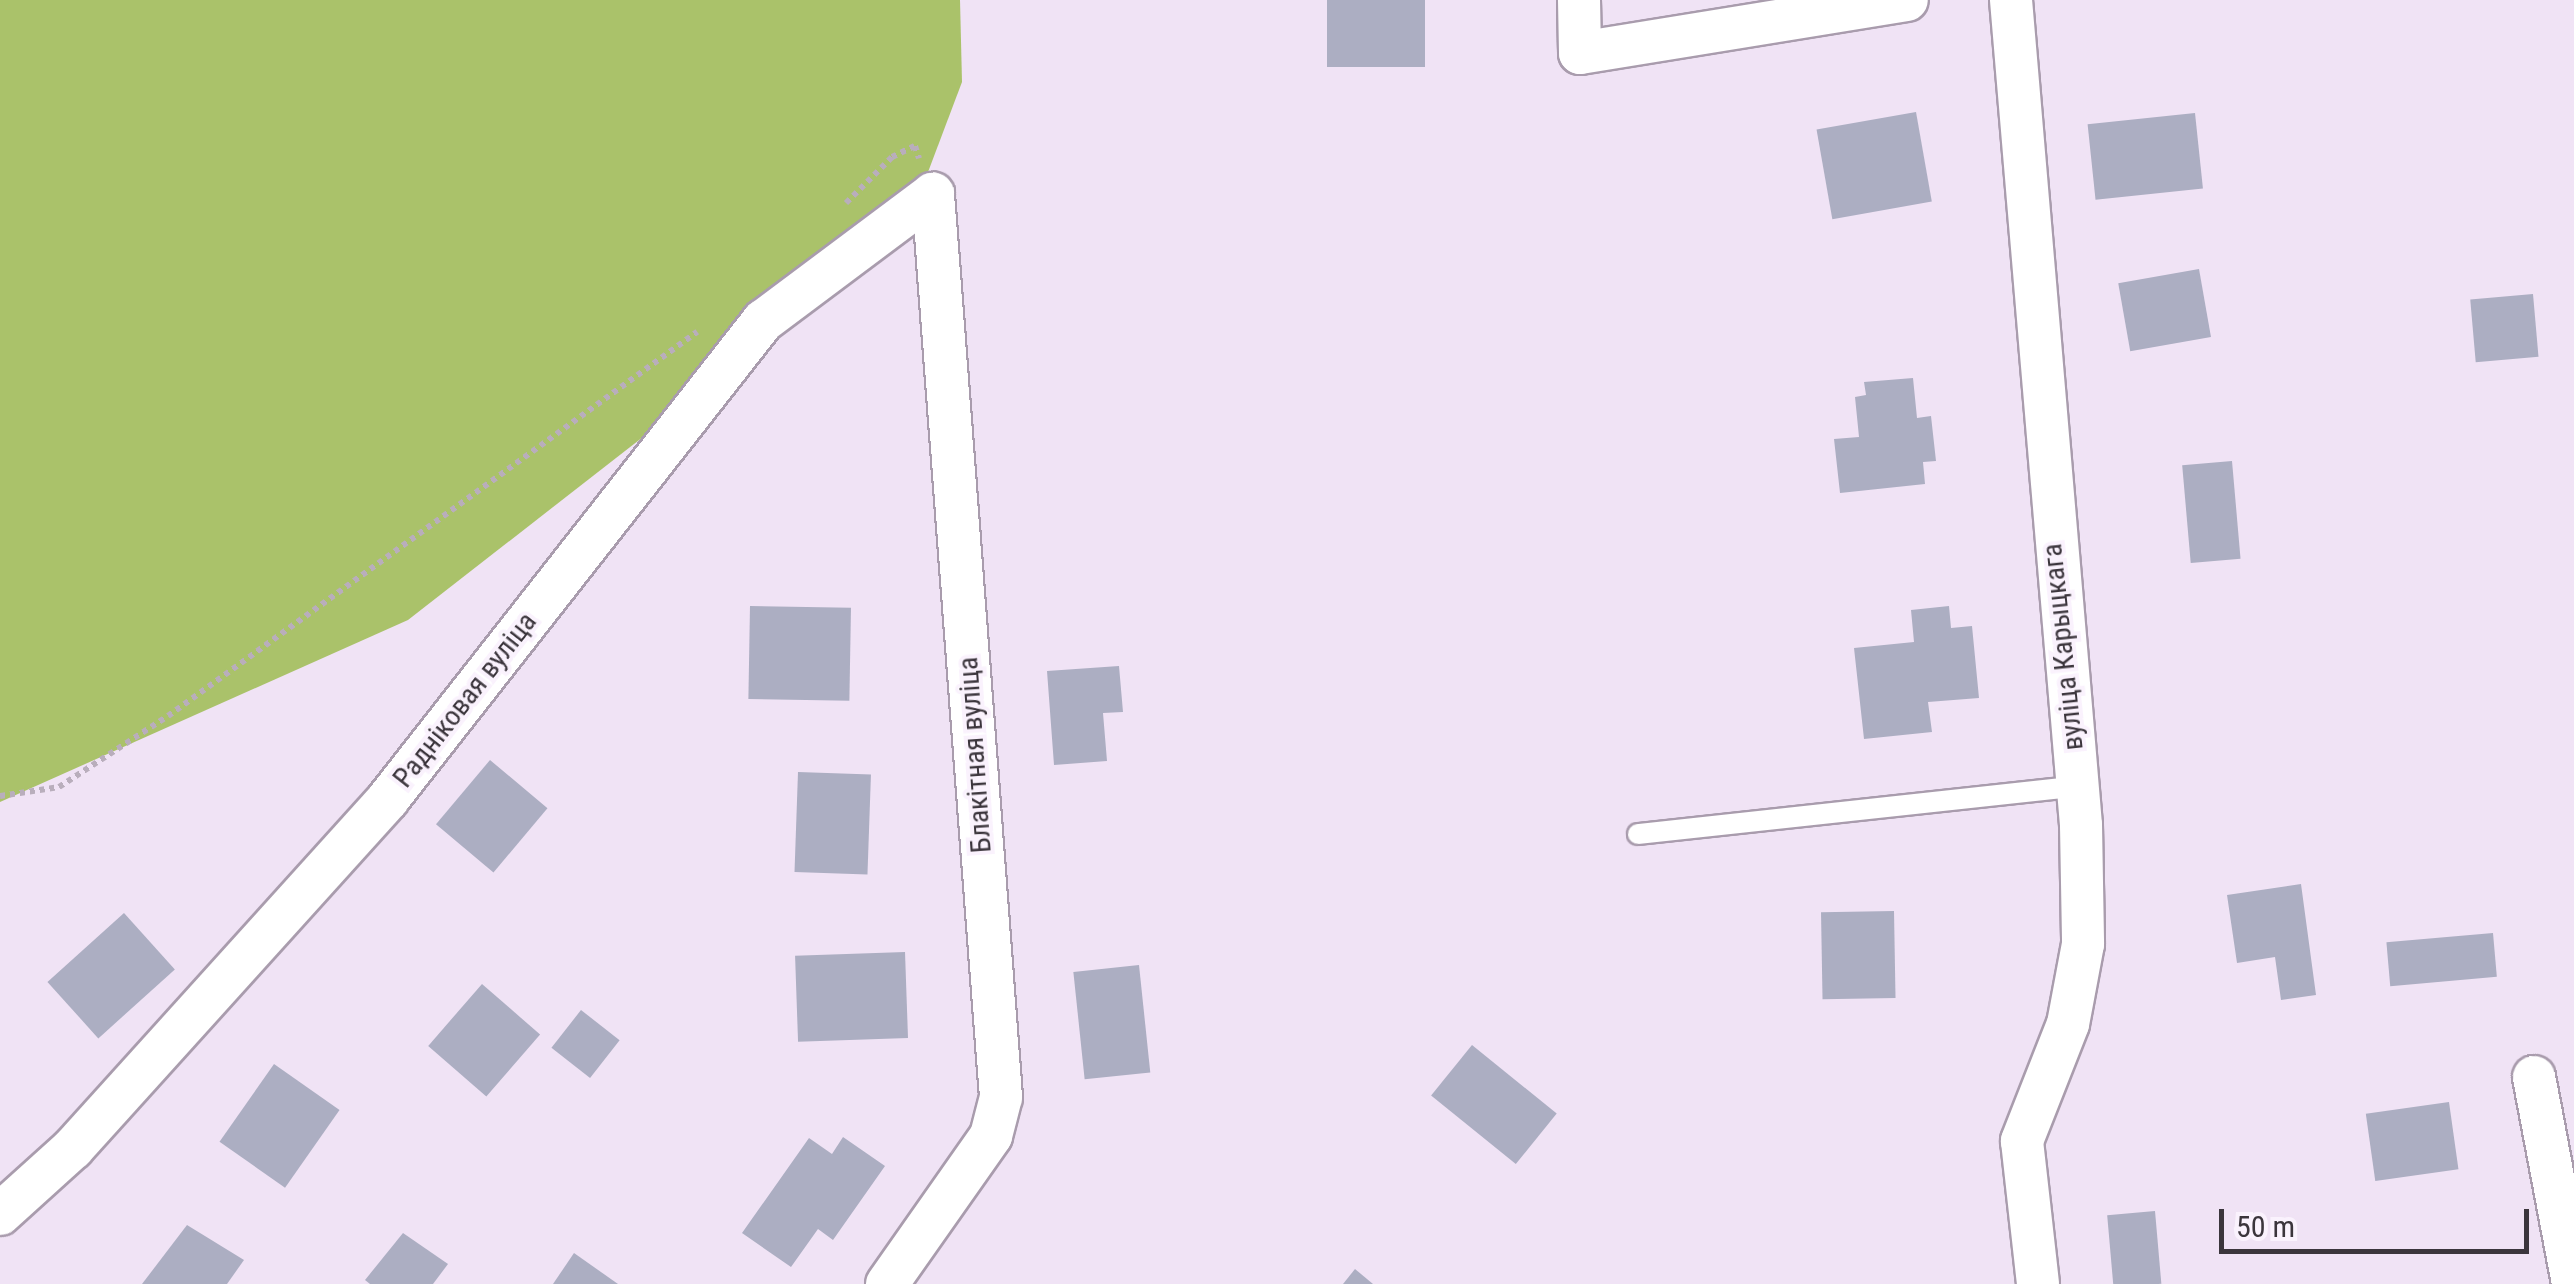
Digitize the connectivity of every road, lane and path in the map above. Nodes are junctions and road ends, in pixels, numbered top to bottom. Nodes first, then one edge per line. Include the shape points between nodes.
1 (1580, 0) edge
2 (1908, 0) edge
3 (2012, 0) edge
4 (933, 194) junction
5 (840, 208) dead end
6 (712, 321) dead end
7 (2076, 786) junction
8 (0, 796) edge
9 (1638, 834) dead end
10 (2534, 1077) dead end
11 (0, 1214) edge
12 (888, 1284) edge
13 (2038, 1284) edge
14 (2573, 1284) edge

1 - 2 street via 1580,54
3 - 7 street, вуліца Карыцкага
4 - 5 path via 915,146 892,157
4 - 11 street, Радніковая вуліца via 763,321 388,799 72,1148
4 - 12 street, Блакітная вуліца via 1001,1097 991,1136
6 - 8 path via 168,716 59,787
7 - 9 lane
7 - 13 street, вуліца Карыцкага via 2083,944 2068,1024 2022,1140
10 - 14 street

